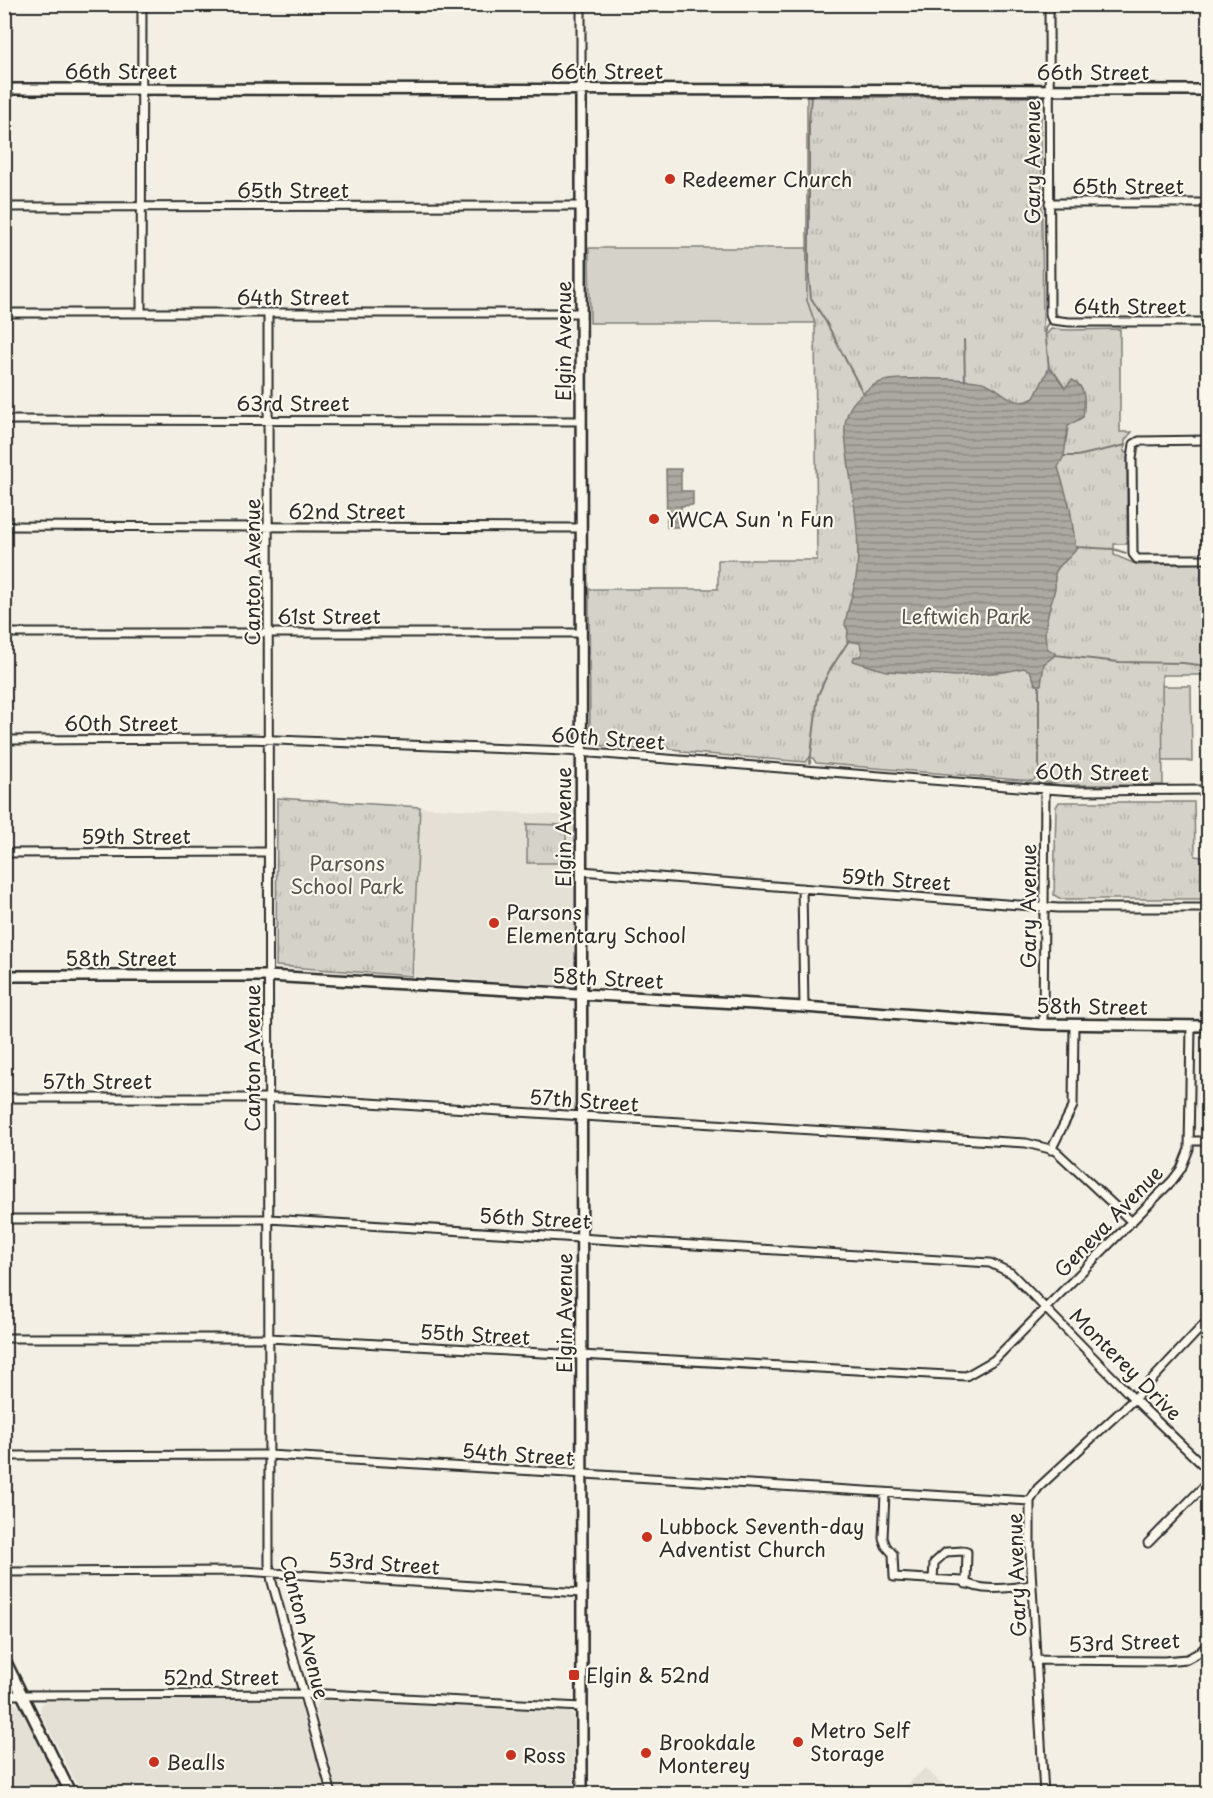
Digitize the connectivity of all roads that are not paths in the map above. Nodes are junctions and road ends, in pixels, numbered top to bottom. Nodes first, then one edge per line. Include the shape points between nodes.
1 (142, 4) edge
2 (581, 4) edge
3 (1049, 4) edge
4 (4, 89) edge
5 (142, 89) junction
6 (581, 89) junction
7 (1049, 90) junction
8 (1209, 90) edge
9 (1209, 202) edge
10 (1049, 203) junction
11 (141, 206) junction
12 (581, 206) junction
13 (4, 207) edge
14 (4, 313) edge
15 (141, 313) junction
16 (268, 313) junction
17 (581, 313) junction
18 (1052, 320) joint
19 (1209, 322) edge
20 (4, 420) edge
21 (268, 420) junction
22 (581, 421) junction
23 (1209, 440) edge
24 (4, 526) edge
25 (269, 527) junction
26 (581, 528) junction
27 (1209, 559) edge
28 (4, 633) edge
29 (268, 633) junction
30 (581, 633) junction
31 (4, 740) edge
32 (268, 740) junction
33 (581, 752) junction
34 (1045, 789) junction
35 (1209, 790) edge
36 (268, 852) junction
37 (4, 853) edge
38 (581, 871) junction
39 (802, 888) junction
40 (1044, 907) junction
41 (1209, 908) edge
42 (4, 976) edge
43 (268, 976) junction
44 (582, 994) junction
45 (804, 1007) junction
46 (1043, 1024) junction
47 (1074, 1025) junction
48 (1191, 1026) junction
49 (1209, 1026) edge
50 (4, 1098) edge
51 (269, 1098) junction
52 (582, 1117) junction
53 (1190, 1141) junction
54 (1209, 1141) edge
55 (1051, 1150) junction
56 (4, 1219) edge
57 (269, 1219) junction
58 (1132, 1222) junction
59 (582, 1238) junction
60 (1046, 1308) junction
61 (1209, 1320) edge
62 (4, 1338) edge
63 (269, 1338) junction
64 (582, 1356) junction
65 (978, 1371) joint
66 (1134, 1399) junction
67 (269, 1455) junction
68 (4, 1456) edge
69 (1209, 1470) edge
70 (582, 1475) junction
71 (1209, 1482) edge
72 (885, 1494) junction
73 (1030, 1501) junction
74 (1148, 1544) dead end
75 (4, 1572) edge
76 (270, 1572) junction
77 (933, 1580) junction
78 (966, 1584) junction
79 (1031, 1585) junction
80 (582, 1593) junction
81 (1209, 1644) edge
82 (4, 1659) edge
83 (1035, 1660) junction
84 (21, 1694) junction
85 (304, 1694) junction
86 (4, 1695) edge
87 (582, 1707) junction
88 (71, 1794) edge
89 (332, 1794) edge
90 (582, 1794) edge
91 (1044, 1794) edge

1 - 5 street
2 - 6 street, Elgin Avenue
3 - 7 street, Gary Avenue
4 - 5 street, 66th Street
5 - 6 street, 66th Street
5 - 11 street
6 - 7 street, 66th Street
6 - 12 street, Elgin Avenue
7 - 8 street, 66th Street
7 - 10 street, Gary Avenue
9 - 10 street, 65th Street
10 - 18 street, Gary Avenue
11 - 12 street, 65th Street
11 - 13 street, 65th Street
11 - 15 street
12 - 17 street, Elgin Avenue
14 - 15 street, 64th Street
15 - 16 street, 64th Street
16 - 17 street, 64th Street
16 - 21 street, Canton Avenue
17 - 22 street, Elgin Avenue
18 - 19 street, 64th Street
20 - 21 street, 63rd Street
21 - 22 street, 63rd Street
21 - 25 street, Canton Avenue
22 - 26 street, Elgin Avenue
23 - 27 street via 1136,443 1132,458 1132,546 1137,559
24 - 25 street, 62nd Street
25 - 26 street, 62nd Street
25 - 29 street, Canton Avenue
26 - 30 street, Elgin Avenue
28 - 29 street, 61st Street
29 - 30 street, 61st Street
29 - 32 street, Canton Avenue
30 - 33 street, Elgin Avenue
31 - 32 street, 60th Street
32 - 33 street, 60th Street
32 - 36 street, Canton Avenue
33 - 34 street, 60th Street
33 - 38 street, Elgin Avenue
34 - 35 street, 60th Street
34 - 40 street, Gary Avenue
36 - 37 street, 59th Street
36 - 43 street, Canton Avenue
38 - 39 street, 59th Street
38 - 44 street, Elgin Avenue
39 - 40 street, 59th Street
39 - 45 street
40 - 41 street, 59th Street
40 - 46 street, Gary Avenue
42 - 43 street, 58th Street
43 - 44 street, 58th Street
43 - 51 street, Canton Avenue
44 - 45 street, 58th Street
44 - 52 street, Elgin Avenue
45 - 46 street, 58th Street
46 - 47 street, 58th Street
47 - 48 street, 58th Street
47 - 55 street via 1073,1106
48 - 49 street, 58th Street
48 - 53 street, Geneva Avenue
50 - 51 street, 57th Street
51 - 52 street, 57th Street
51 - 57 street, Canton Avenue
52 - 55 street, 57th Street via 1026,1143
52 - 59 street, Elgin Avenue
53 - 54 street
53 - 58 street, Geneva Avenue via 1181,1169
55 - 58 street, 57th Street
56 - 57 street, 56th Street
57 - 59 street, 56th Street
57 - 63 street, Canton Avenue
58 - 60 street, Geneva Avenue
59 - 60 street, 56th Street via 990,1263 1011,1272
59 - 64 street, Elgin Avenue
60 - 65 street, Geneva Avenue
60 - 66 street, Monterey Drive
61 - 66 street
62 - 63 street, 55th Street
63 - 64 street, 55th Street
63 - 67 street, Canton Avenue
64 - 65 street, 55th Street via 966,1376
64 - 70 street, Elgin Avenue
66 - 69 street, Monterey Drive
66 - 73 street, Gary Avenue via 1038,1488
67 - 68 street, 54th Street
67 - 70 street, 54th Street
67 - 76 street, Canton Avenue
70 - 72 street, 54th Street
70 - 80 street, Elgin Avenue
71 - 74 street
72 - 73 street, 54th Street
72 - 77 street via 883,1538 893,1554 894,1577
73 - 79 street, Gary Avenue
75 - 76 street, 53rd Street
76 - 80 street, 53rd Street
76 - 85 street, Canton Avenue
77 - 78 street
77 - 78 street via 934,1563 946,1552 963,1551 968,1557
78 - 79 street via 985,1588
79 - 83 street, Gary Avenue
80 - 87 street, Elgin Avenue
81 - 83 street, 53rd Street via 1187,1659
82 - 84 street
83 - 91 street, Gary Avenue
84 - 85 street, 52nd Street
84 - 86 street, 52nd Street
84 - 88 street
85 - 87 street, 52nd Street
85 - 89 street, Canton Avenue
87 - 90 street, Elgin Avenue

